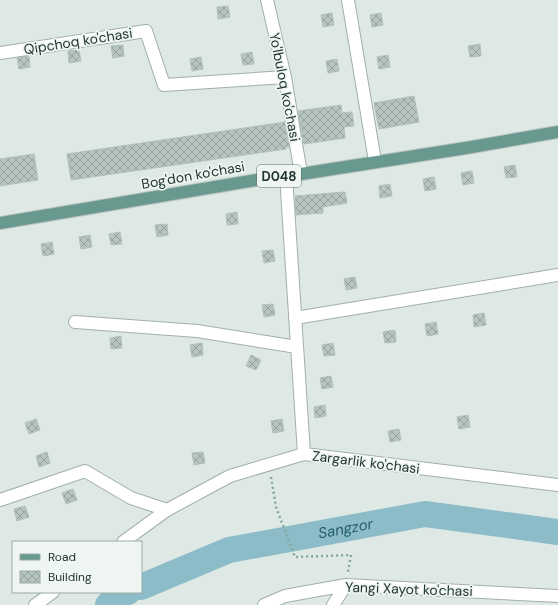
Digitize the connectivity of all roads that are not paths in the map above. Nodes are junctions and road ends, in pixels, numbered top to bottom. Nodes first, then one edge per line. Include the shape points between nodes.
1 (266, 0) edge
2 (348, 0) edge
3 (0, 53) edge
4 (285, 77) junction
5 (558, 132) edge
6 (375, 161) junction
7 (301, 174) junction
8 (286, 175) junction
9 (0, 223) edge
10 (558, 276) edge
11 (295, 318) junction
12 (76, 322) dead end
13 (297, 347) junction
14 (304, 454) junction
15 (558, 485) edge
16 (0, 500) edge
17 (167, 510) junction
18 (123, 541) edge
19 (346, 584) junction
20 (52, 593) edge
21 (558, 596) edge
22 (533, 600) edge
23 (35, 605) edge
24 (264, 605) edge
25 (333, 605) edge

1 - 4 street, Yo'lbuloq ko'chasi
2 - 6 street
3 - 4 street, Qipchoq ko'chasi via 146,31 164,85
4 - 7 street, Yo'lbuloq ko'chasi
5 - 6 main road, Bog'don ko'chasi / D048
6 - 7 main road, Bog'don ko'chasi / D048
7 - 8 main road, Bog'don ko'chasi / D048
8 - 9 main road, Bog'don ko'chasi / D048
8 - 11 street
10 - 11 street
11 - 13 street
12 - 13 street via 197,331
13 - 14 street
14 - 15 street, Zargarlik ko'chasi
14 - 17 street, Zargarlik ko'chasi via 230,476
16 - 17 street via 85,471 131,498
17 - 18 street, Zargarlik ko'chasi
19 - 22 street, Yangi Xayot ko'chasi
19 - 24 street, Yangi Xayot ko'chasi via 285,596
19 - 25 street
20 - 23 street
21 - 22 street, Yangi Xayot ko'chasi

